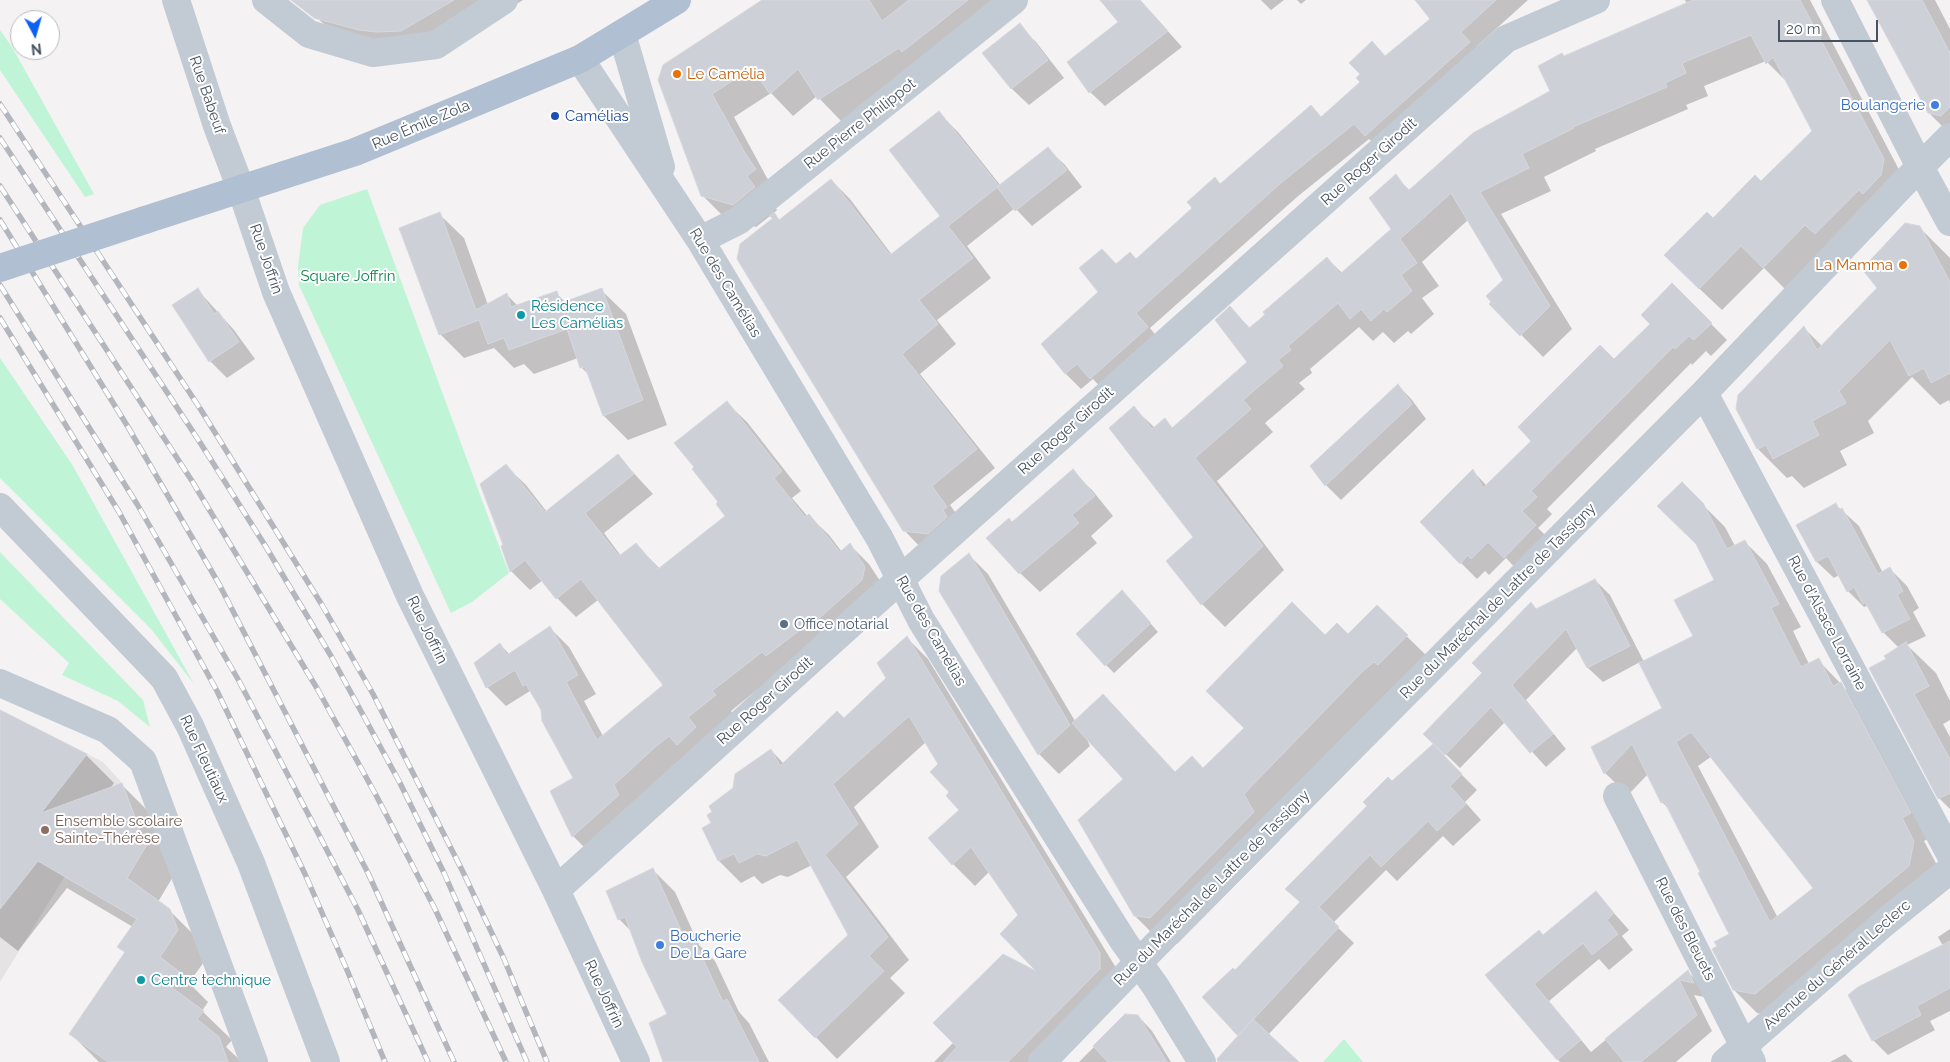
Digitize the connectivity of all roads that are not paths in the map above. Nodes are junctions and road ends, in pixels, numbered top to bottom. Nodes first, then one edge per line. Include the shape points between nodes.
1 (176, 0) edge
2 (266, 0) edge
3 (504, 0) edge
4 (677, 0) edge
5 (1014, 0) edge
6 (1596, 0) edge
7 (1835, 0) edge
8 (622, 34) junction
9 (580, 59) junction
10 (1950, 137) edge
11 (1920, 167) junction
12 (241, 189) junction
13 (670, 195) junction
14 (1950, 222) edge
15 (700, 240) junction
16 (0, 268) edge
17 (1704, 393) junction
18 (0, 507) edge
19 (900, 579) junction
20 (0, 683) edge
21 (1617, 796) dead end
22 (1950, 854) edge
23 (1950, 870) edge
24 (556, 890) junction
25 (1138, 963) junction
26 (1741, 1057) edge
27 (254, 1062) edge
28 (326, 1062) edge
29 (636, 1062) edge
30 (1042, 1062) edge
31 (1202, 1062) edge

1 - 12 street, Rue Babeuf
2 - 3 street via 309,34 373,53 436,45
4 - 8 main road, Rue Émile Zola
5 - 15 street, Rue Pierre Philippot via 738,221
6 - 19 street, Rue Roger Girodit via 1506,39
7 - 11 street
8 - 9 main road, Rue Émile Zola
8 - 13 street, Rue des Camélias
9 - 12 main road, Rue Émile Zola via 355,152
9 - 13 street, Rue des Camélias
10 - 11 street, Rue du Maréchal de Lattre de Tassigny
11 - 14 street
11 - 17 street, Rue du Maréchal de Lattre de Tassigny
12 - 16 main road, Rue Émile Zola, bridge
12 - 24 street, Rue Joffrin via 276,292 410,596
13 - 15 street, Rue des Camélias
15 - 19 street, Rue des Camélias via 880,539
17 - 22 street, Rue d'Alsace Lorraine
17 - 25 street, Rue du Maréchal de Lattre de Tassigny
18 - 28 street, Rue Fleutiaux via 164,678 190,726 251,863
19 - 24 street, Rue Roger Girodit
19 - 25 street, Rue des Camélias via 921,620
20 - 27 street via 108,730 143,761
21 - 26 street, Rue des Bleuets
23 - 26 street, Avenue du Général Leclerc via 1883,924
24 - 29 street, Rue Joffrin
25 - 30 street, Rue du Maréchal de Lattre de Tassigny
25 - 31 street, Rue des Camélias

